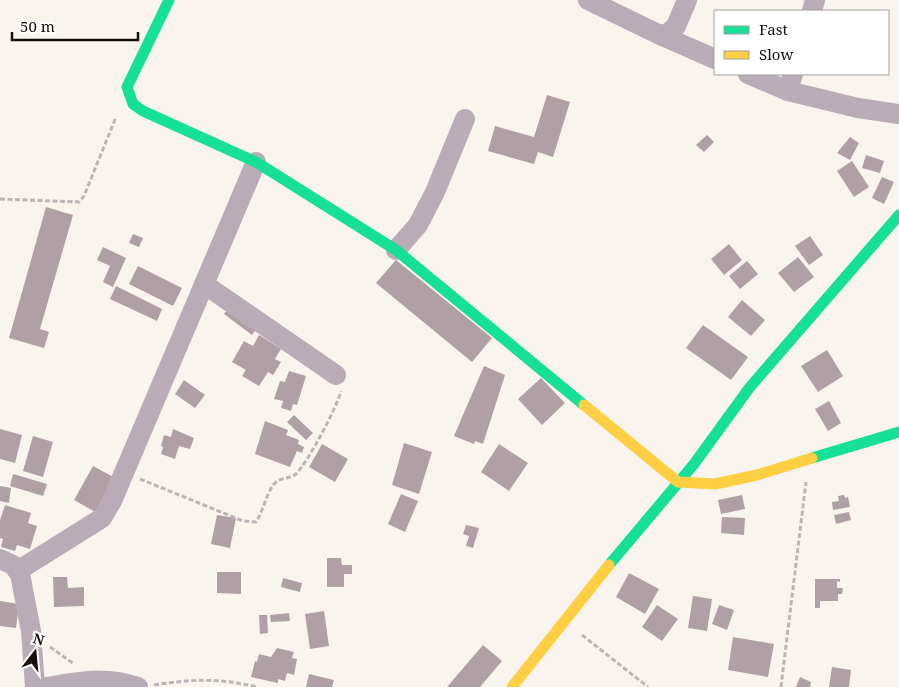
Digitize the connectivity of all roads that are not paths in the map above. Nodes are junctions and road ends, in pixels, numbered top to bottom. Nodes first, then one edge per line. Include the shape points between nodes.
1 (169, 0) edge
2 (588, 0) edge
3 (687, 0) edge
4 (658, 34) junction
5 (714, 60) edge
6 (753, 75) edge
7 (790, 82) edge
8 (899, 114) edge
9 (464, 119) dead end
10 (256, 162) junction
11 (899, 215) edge
12 (396, 250) junction
13 (204, 284) junction
14 (336, 376) road end
15 (899, 432) edge
16 (678, 482) junction
17 (0, 559) edge
18 (19, 570) junction
19 (143, 686) edge
20 (35, 687) edge
21 (47, 687) edge
22 (512, 687) edge

1 - 10 street via 127,86 128,97 150,115
2 - 4 street
3 - 4 street via 672,32
4 - 5 street
6 - 7 street
7 - 8 street via 858,108
9 - 12 street via 435,192 418,224
10 - 12 street
10 - 13 street
11 - 16 street via 750,387
12 - 16 street
13 - 14 street
13 - 18 street via 102,518
15 - 16 street via 757,475 715,484
16 - 22 street
17 - 18 street
18 - 20 street via 31,631
19 - 21 street via 98,679

